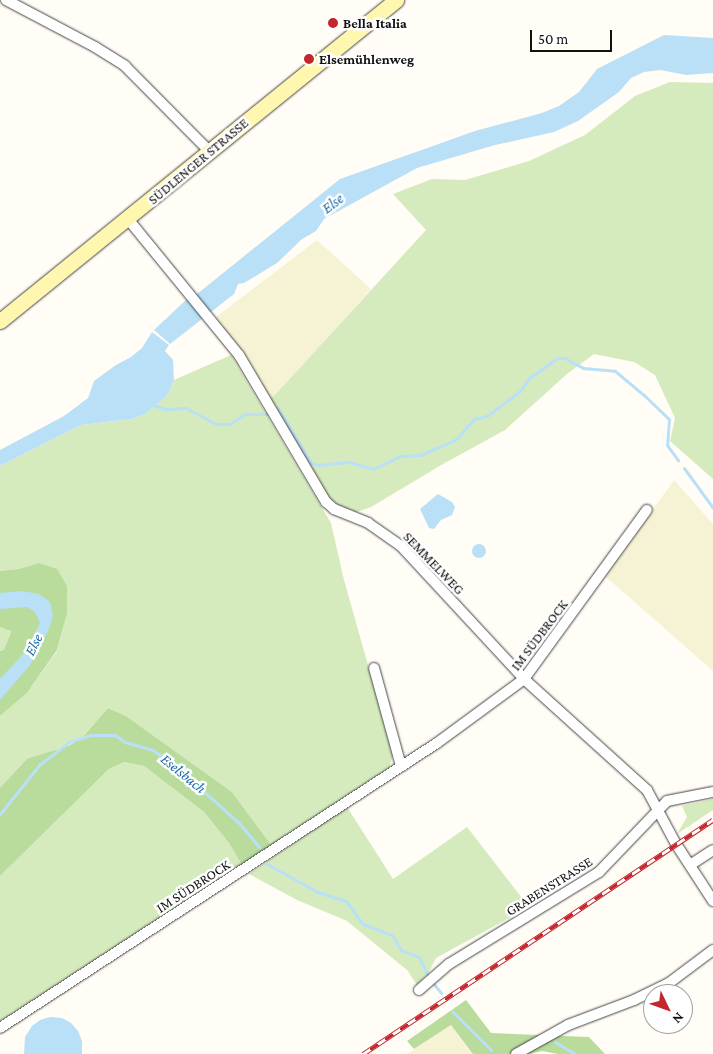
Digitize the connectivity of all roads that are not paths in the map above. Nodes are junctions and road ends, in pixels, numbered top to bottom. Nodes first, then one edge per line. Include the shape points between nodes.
1 (6, 0) edge
2 (396, 0) edge
3 (210, 152) junction
4 (128, 219) junction
5 (0, 321) edge
6 (647, 510) dead end
7 (374, 668) dead end
8 (524, 679) junction
9 (402, 766) junction
10 (713, 792) edge
11 (657, 810) junction
12 (713, 850) edge
13 (690, 865) junction
14 (713, 901) edge
15 (713, 950) edge
16 (420, 990) dead end
17 (0, 1028) edge
18 (516, 1054) edge

1 - 3 street via 125,66
2 - 3 main road, SÜDLENGER STRASSE
3 - 4 main road, SÜDLENGER STRASSE
4 - 5 main road, SÜDLENGER STRASSE
4 - 8 street, SEMMELWEG via 239,355 326,502 334,509 368,523 401,546
6 - 8 street, IM SÜDBROCK
7 - 9 street
8 - 9 street, IM SÜDBROCK
8 - 11 street, SEMMELWEG via 646,790
9 - 17 street, IM SÜDBROCK
10 - 11 street, GRABENSTRASSE via 667,801
11 - 13 street, SEMMELWEG
11 - 16 street, GRABENSTRASSE via 599,872 449,964
12 - 13 street
13 - 14 street, SEMMELWEG
15 - 18 street via 669,983 568,1025

